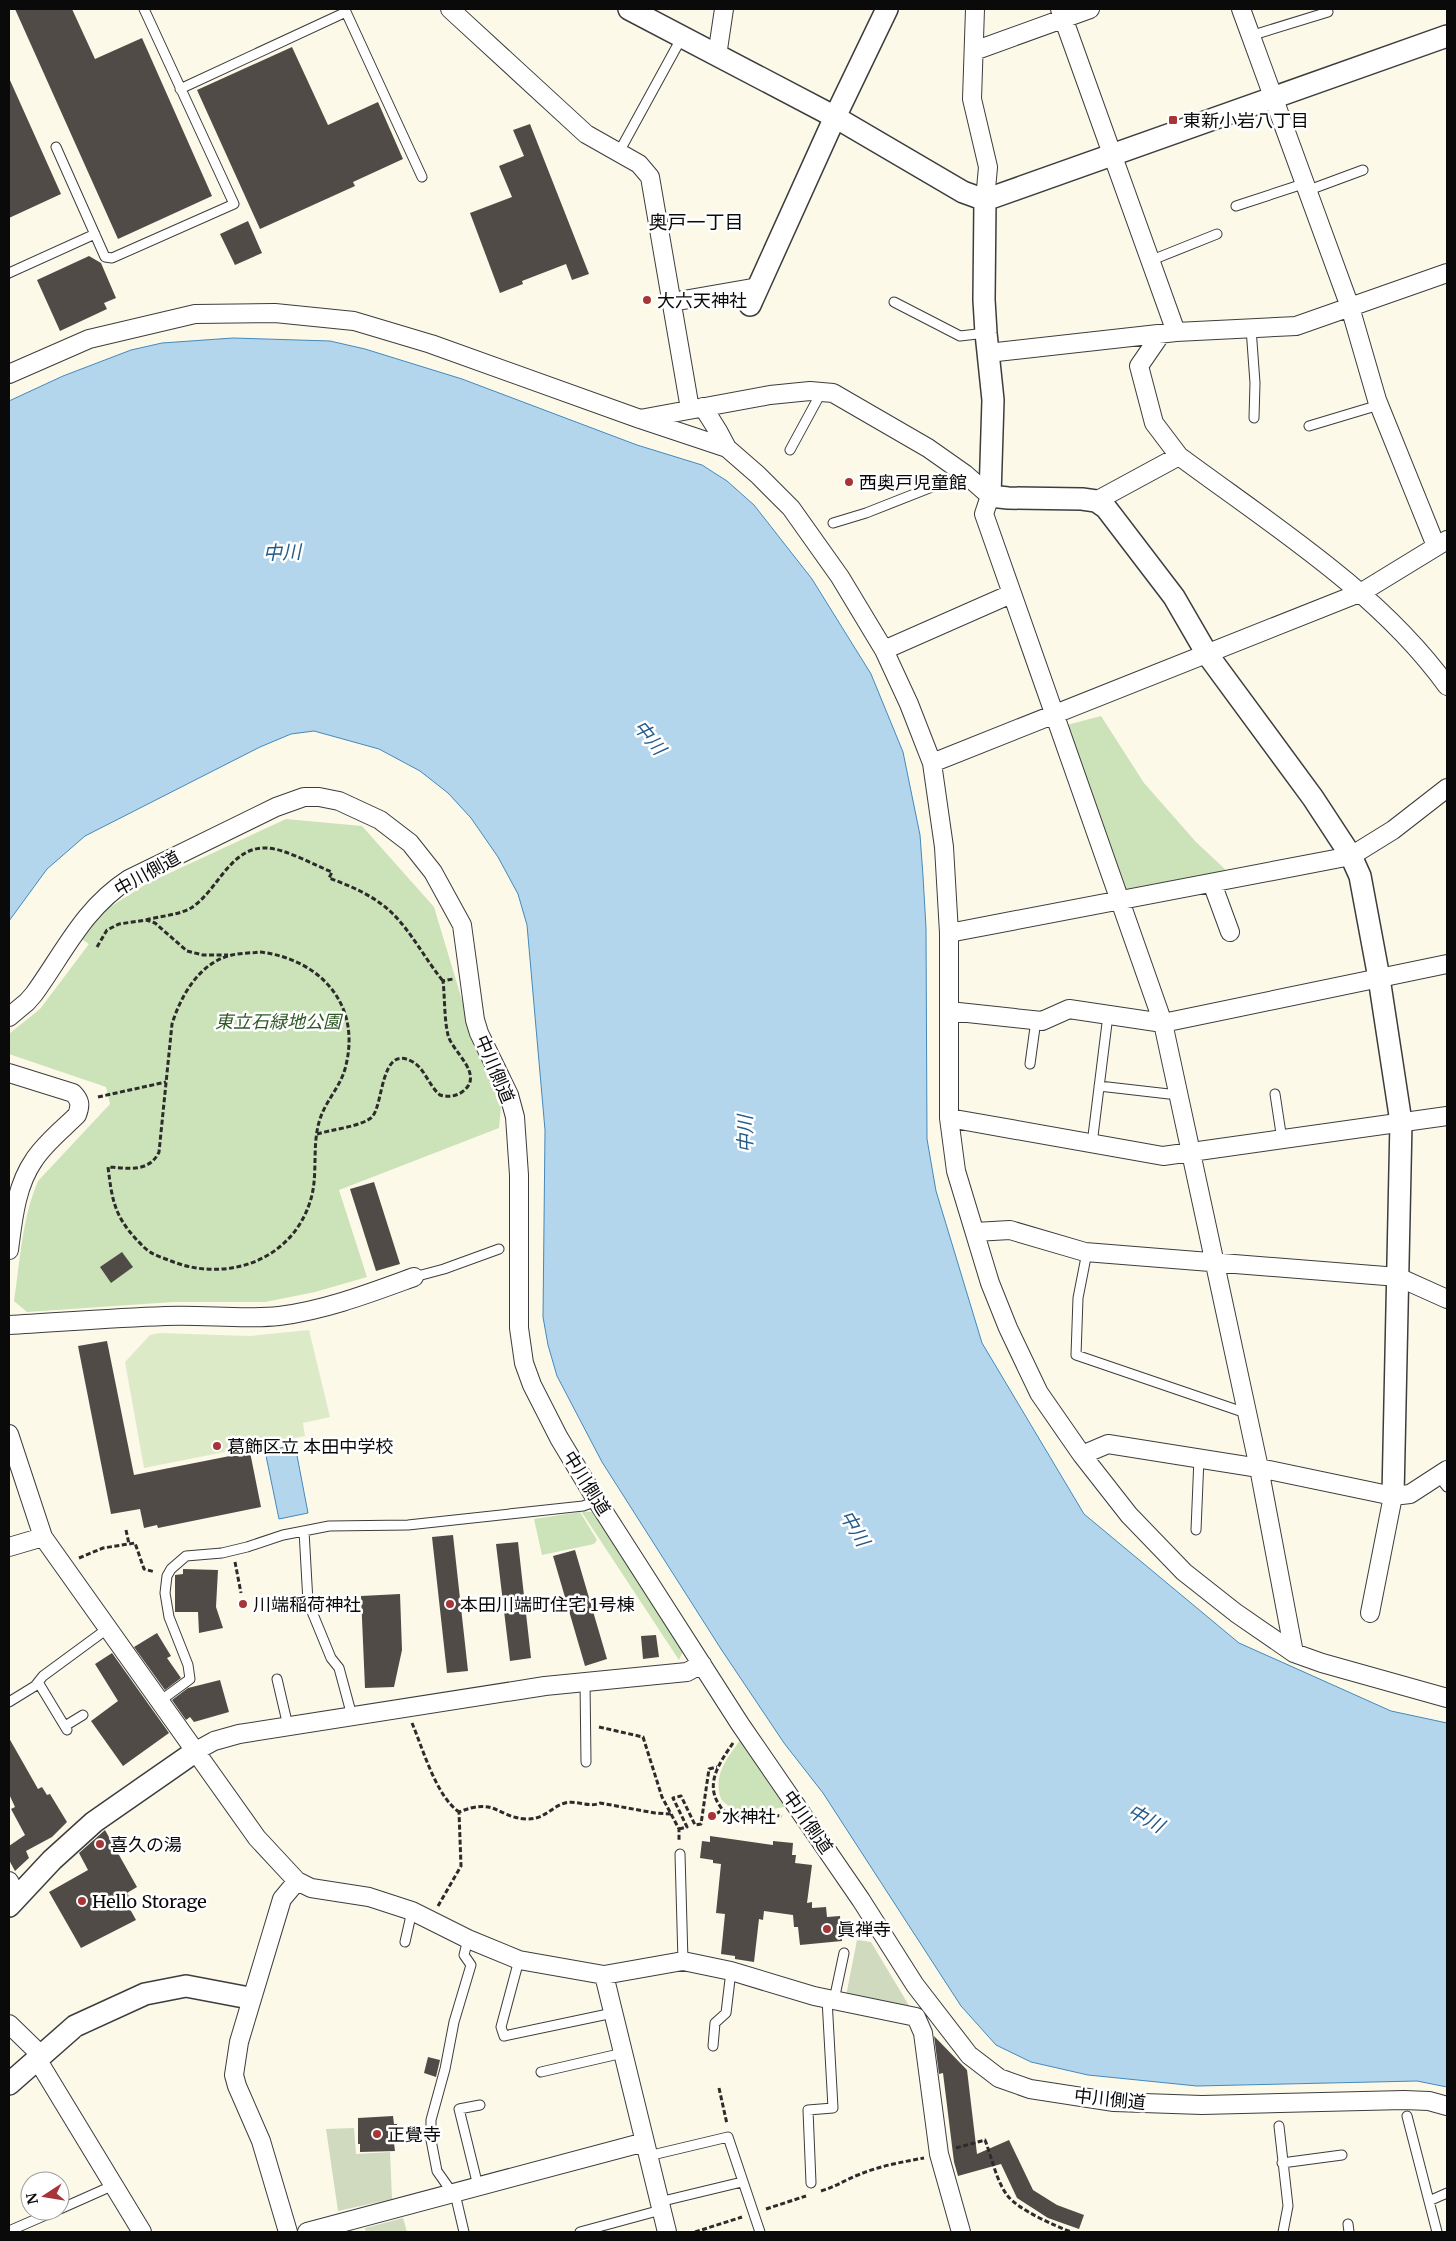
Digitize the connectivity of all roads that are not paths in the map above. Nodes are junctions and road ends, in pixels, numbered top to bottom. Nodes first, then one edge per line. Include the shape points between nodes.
1 (144, 9) edge
2 (450, 9) edge
3 (629, 9) edge
4 (724, 9) edge
5 (887, 9) edge
6 (975, 9) edge
7 (1090, 9) edge
8 (1241, 9) edge
9 (1328, 12) dead end
10 (1062, 14) edge
11 (682, 36) junction
12 (1250, 36) junction
13 (1447, 36) edge
14 (974, 51) junction
15 (718, 56) junction
16 (180, 89) junction
17 (1273, 99) junction
18 (835, 117) junction
19 (56, 147) dead end
20 (619, 152) junction
21 (1112, 156) junction
22 (1363, 170) dead end
23 (422, 177) dead end
24 (1307, 186) junction
25 (985, 200) junction
26 (1236, 206) dead end
27 (95, 234) junction
28 (1217, 234) dead end
29 (1152, 260) junction
30 (9, 273) edge
31 (1447, 273) edge
32 (754, 296) joint
33 (672, 302) junction
34 (894, 302) dead end
35 (1350, 307) junction
36 (1251, 328) junction
37 (1168, 333) junction
38 (987, 343) junction
39 (9, 374) edge
40 (822, 391) junction
41 (1378, 405) junction
42 (696, 408) junction
43 (1254, 418) dead end
44 (640, 419) junction
45 (1309, 426) dead end
46 (727, 448) junction
47 (790, 450) dead end
48 (1180, 456) junction
49 (965, 474) junction
50 (990, 496) junction
51 (1096, 501) junction
52 (833, 523) dead end
53 (1441, 543) edge
54 (1362, 592) junction
55 (1010, 594) junction
56 (884, 650) junction
57 (1207, 654) junction
58 (1447, 686) edge
59 (1055, 715) junction
60 (932, 763) junction
61 (1447, 788) edge
62 (1351, 856) junction
63 (1212, 883) junction
64 (1122, 901) junction
65 (1230, 932) dead end
66 (949, 933) junction
67 (1447, 964) edge
68 (1379, 978) junction
69 (950, 1011) junction
70 (1108, 1015) junction
71 (9, 1016) edge
72 (1036, 1020) junction
73 (1164, 1022) junction
74 (1030, 1064) dead end
75 (9, 1074) edge
76 (1099, 1086) junction
77 (1179, 1093) junction
78 (1275, 1094) dead end
79 (1447, 1116) edge
80 (949, 1118) junction
81 (1401, 1122) junction
82 (1282, 1140) junction
83 (1092, 1144) junction
84 (1192, 1153) junction
85 (975, 1232) junction
86 (499, 1249) dead end
87 (9, 1250) edge
88 (1087, 1252) junction
89 (1217, 1263) junction
90 (414, 1277) joint
91 (1398, 1277) junction
92 (1447, 1299) edge
93 (9, 1325) edge
94 (1246, 1410) junction
95 (10, 1440) edge
96 (1082, 1455) junction
97 (1199, 1458) junction
98 (1259, 1468) junction
99 (1444, 1478) edge
100 (1392, 1496) junction
101 (597, 1501) junction
102 (1196, 1530) dead end
103 (304, 1531) junction
104 (43, 1537) junction
105 (9, 1547) edge
106 (1370, 1613) dead end
107 (107, 1628) junction
108 (1294, 1653) junction
109 (702, 1664) junction
110 (277, 1680) dead end
111 (38, 1682) junction
112 (585, 1682) junction
113 (1447, 1698) edge
114 (160, 1701) junction
115 (9, 1702) edge
116 (83, 1715) dead end
117 (352, 1716) junction
118 (288, 1726) junction
119 (196, 1752) junction
120 (586, 1762) dead end
121 (680, 1854) road end
122 (297, 1881) junction
123 (12, 1895) edge
124 (412, 1911) junction
125 (468, 1939) junction
126 (405, 1942) dead end
127 (844, 1953) dead end
128 (519, 1960) junction
129 (683, 1961) junction
130 (731, 1971) junction
131 (604, 1975) junction
132 (248, 1998) junction
133 (830, 2000) junction
134 (613, 2013) junction
135 (9, 2024) edge
136 (713, 2046) dead end
137 (623, 2053) junction
138 (39, 2057) junction
139 (541, 2072) dead end
140 (9, 2084) edge
141 (480, 2105) dead end
142 (1447, 2106) edge
143 (1407, 2116) dead end
144 (1279, 2126) dead end
145 (646, 2149) junction
146 (1342, 2156) dead end
147 (1282, 2163) junction
148 (742, 2182) junction
149 (811, 2184) dead end
150 (115, 2185) junction
151 (478, 2186) junction
152 (453, 2192) junction
153 (1447, 2193) edge
154 (1429, 2201) junction
155 (70, 2205) edge
156 (660, 2206) junction
157 (32, 2221) edge
158 (9, 2231) edge
159 (142, 2232) edge
160 (288, 2232) edge
161 (306, 2232) edge
162 (464, 2232) edge
163 (580, 2232) edge
164 (667, 2232) edge
165 (760, 2232) edge
166 (961, 2232) edge
167 (1283, 2232) edge
168 (1437, 2232) edge

1 - 16 lane
2 - 20 street via 586,134
3 - 11 street
4 - 15 street
5 - 18 street
6 - 14 street
7 - 10 street
8 - 12 street
9 - 12 lane
10 - 14 street
10 - 21 street
11 - 15 street
11 - 20 lane
12 - 17 street
13 - 17 street
14 - 25 street via 972,99 988,167
15 - 18 street
16 - 23 lane via 346,12
16 - 27 lane via 234,204 112,258 105,257
17 - 21 street
17 - 24 street
18 - 25 street via 963,192
18 - 32 street
19 - 27 lane
20 - 33 street via 639,164 650,176
21 - 25 street
21 - 29 street
22 - 24 lane
24 - 26 lane
24 - 35 street
25 - 38 street
27 - 30 lane
28 - 29 lane
29 - 37 street
31 - 35 street
32 - 33 street
33 - 42 street
34 - 38 lane via 960,336
35 - 36 street via 1296,326
35 - 41 street
36 - 37 street
36 - 43 lane
37 - 38 street
37 - 48 street via 1140,366 1154,423
38 - 50 street via 993,400
39 - 44 street via 89,339 195,314 275,314 354,320 431,344
40 - 42 street via 770,395
40 - 47 lane
40 - 49 street via 833,393 920,443
41 - 45 lane
41 - 53 street
42 - 44 street
42 - 46 street via 718,431
44 - 46 street
46 - 56 street via 791,508 840,577
48 - 51 street
48 - 54 street
49 - 50 street
49 - 52 lane
50 - 51 street
50 - 55 street via 984,514
51 - 57 street via 1115,518 1174,597
53 - 54 street
54 - 57 street
54 - 58 street
55 - 56 street
55 - 59 street
56 - 60 street
57 - 59 street
57 - 62 street via 1313,798
59 - 60 street
59 - 64 street
60 - 66 street via 944,847
61 - 62 street via 1393,830
62 - 63 street
62 - 68 street via 1360,876
63 - 64 street
63 - 65 street
64 - 66 street
64 - 73 street
66 - 69 street
67 - 68 street
68 - 73 street
68 - 81 street
69 - 72 street
69 - 80 street
70 - 72 street via 1069,1010 1042,1021
70 - 73 street
70 - 76 lane
71 - 101 street, 中川側道 via 34,994 83,920 117,887 276,807 304,797 339,801 380,820 410,843 433,872 460,918 475,1020 509,1095 515,1117 519,1175 519,1328 524,1363 544,1410
72 - 74 lane
73 - 77 street
75 - 87 street via 73,1093 79,1099 80,1108 34,1159 24,1178 15,1205
76 - 77 lane
76 - 83 lane
77 - 84 street
78 - 82 lane
79 - 81 street
80 - 83 street
80 - 85 street via 956,1171
81 - 82 street
81 - 91 street
82 - 84 street
83 - 84 street via 1163,1156
84 - 89 street
85 - 88 street via 1010,1230
85 - 96 street via 990,1283 1039,1393
86 - 90 lane
88 - 89 street
88 - 94 lane via 1078,1298 1076,1355 1240,1411
89 - 91 street
89 - 94 street
90 - 93 street via 358,1297 279,1316 166,1316
91 - 92 street
91 - 100 street
94 - 98 street
95 - 104 street
96 - 97 street via 1108,1444
96 - 108 street via 1129,1515 1184,1572
97 - 98 street
97 - 102 lane
98 - 100 street
98 - 108 street
99 - 100 street via 1410,1494
100 - 106 street
101 - 103 lane via 583,1506 408,1525 328,1526
101 - 109 street, 中川側道
103 - 114 lane via 233,1550 186,1556 175,1564 167,1576 165,1593 169,1616 188,1665 190,1679
103 - 117 lane via 308,1602 331,1658 339,1668
104 - 105 street
104 - 107 street
107 - 111 lane
107 - 114 street
108 - 113 street
109 - 112 street via 687,1672
109 - 142 street, 中川側道 via 915,1985 969,2055 999,2078 1030,2089 1114,2102 1202,2105 1404,2100
110 - 118 lane
111 - 115 lane
111 - 116 lane via 66,1728
112 - 117 street
112 - 120 lane
114 - 119 street
117 - 118 street
118 - 119 street via 227,1736
119 - 122 street via 257,1838
119 - 123 street via 94,1822
121 - 129 lane
122 - 124 street via 311,1888 368,1897
122 - 132 street via 282,1899
124 - 125 street
124 - 126 lane
125 - 128 street
125 - 152 lane via 464,1955 472,1965 454,2022 431,2120 437,2171
127 - 133 lane
128 - 131 street
128 - 134 lane via 501,2027 504,2036
129 - 130 street
129 - 131 street
130 - 133 street
130 - 136 lane via 726,2013 714,2023
131 - 134 street
132 - 138 street via 186,1986 145,1994 75,2026
132 - 160 street via 234,2075 261,2141
133 - 149 lane via 833,2108 808,2110
133 - 166 street via 916,2016 923,2033 939,2154
134 - 137 street
135 - 138 street
137 - 139 lane
137 - 145 street
138 - 140 street
138 - 150 street
141 - 151 lane via 459,2109
143 - 154 lane
144 - 147 lane
145 - 148 lane via 728,2138
145 - 151 street
145 - 156 street
146 - 147 lane
147 - 167 lane via 1288,2206
148 - 156 lane
148 - 165 lane
150 - 155 lane
150 - 159 street
151 - 152 street
152 - 161 street
152 - 162 lane
153 - 154 lane
154 - 168 lane
156 - 163 lane
156 - 164 street
157 - 158 lane

